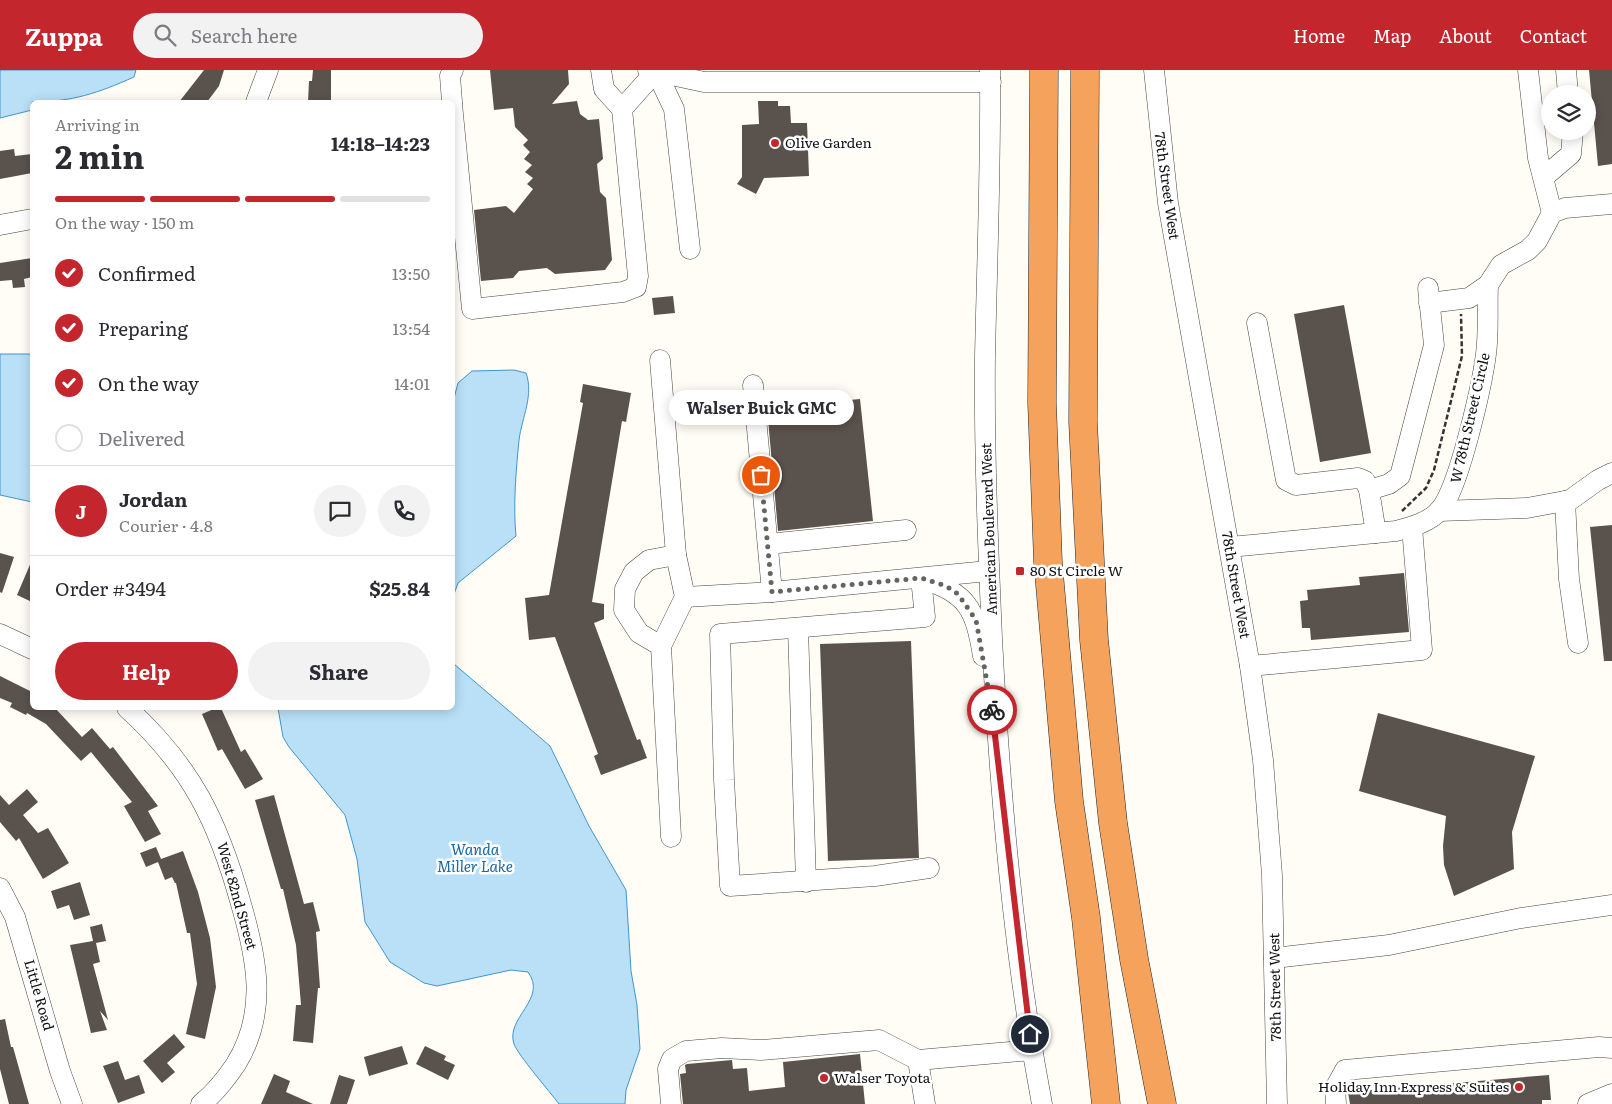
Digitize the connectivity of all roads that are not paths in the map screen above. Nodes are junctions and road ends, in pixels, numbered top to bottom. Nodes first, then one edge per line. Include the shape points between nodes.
1 (268, 70) edge
2 (453, 70) edge
3 (601, 70) edge
4 (656, 70) edge
5 (1044, 70) edge
6 (1086, 70) edge
7 (1154, 70) edge
8 (1528, 70) edge
9 (1566, 70) edge
10 (990, 76) edge
11 (1567, 85) edge
12 (257, 100) edge
13 (452, 100) edge
14 (622, 109) junction
15 (455, 134) edge
16 (1572, 140) edge
17 (1544, 177) junction
18 (1612, 204) edge
19 (1552, 213) junction
20 (30, 220) edge
21 (0, 225) edge
22 (690, 249) dead end
23 (1488, 285) junction
24 (1257, 323) dead end
25 (660, 360) dead end
26 (753, 385) dead end
27 (1612, 473) edge
28 (1369, 490) junction
29 (1565, 501) junction
30 (1439, 511) junction
31 (1412, 527) junction
32 (906, 530) dead end
33 (1376, 533) junction
34 (768, 544) junction
35 (1230, 547) junction
36 (676, 554) junction
37 (988, 571) junction
38 (921, 578) junction
39 (772, 592) junction
40 (685, 597) junction
41 (798, 628) junction
42 (0, 634) edge
43 (1578, 643) dead end
44 (661, 646) junction
45 (30, 648) edge
46 (1250, 666) junction
47 (129, 710) edge
48 (997, 744) junction
49 (671, 837) dead end
50 (930, 868) dead end
51 (806, 882) junction
52 (0, 888) edge
53 (1612, 906) edge
54 (1086, 918) junction
55 (1274, 958) junction
56 (1612, 1048) edge
57 (1032, 1050) junction
58 (918, 1060) junction
59 (1612, 1094) edge
60 (205, 1103) edge
61 (72, 1104) edge
62 (671, 1104) edge
63 (925, 1104) edge
64 (1042, 1104) edge
65 (1106, 1104) edge
66 (1122, 1104) edge
67 (1162, 1104) edge
68 (1277, 1104) edge
69 (1336, 1104) edge
70 (1588, 1104) edge

1 - 12 street
2 - 13 street via 450,76
3 - 14 street via 604,89
4 - 10 street via 704,82
4 - 14 street
4 - 22 street via 674,109
5 - 54 highway via 1043,473 1069,801
6 - 67 highway via 1083,422 1094,640 1115,832 1134,959
7 - 35 street, 78th Street West via 1168,203
8 - 17 street via 1538,158
9 - 11 street
10 - 37 street, American Boulevard West via 985,358
14 - 15 street via 638,276 636,287 623,292 472,310
16 - 17 street via 1571,154
17 - 19 street
18 - 19 street via 1565,208
19 - 23 street via 1537,241 1501,265
20 - 21 street
23 - 28 street via 1469,298 1429,295 1434,345 1400,476 1389,484
23 - 30 street, W 78th Street Circle via 1487,352 1481,380 1457,477 1450,496
24 - 28 street via 1286,480 1296,485 1358,478 1365,481
25 - 36 street
26 - 34 street
27 - 29 street
28 - 33 street
29 - 30 street via 1528,508
29 - 43 street via 1569,579
30 - 31 street, W 78th Street Circle
31 - 33 street, W 78th Street Circle
31 - 46 street via 1422,650
32 - 34 street
33 - 35 street, W 78th Street Circle
34 - 39 street
35 - 46 street, 78th Street West
36 - 40 street
36 - 44 street via 649,560 634,572 625,589 624,610 639,633
37 - 38 street
37 - 48 street, American Boulevard West
38 - 39 street
38 - 41 street via 925,617
38 - 48 street via 946,586 958,594 976,620
39 - 40 street
40 - 44 street
41 - 51 street
41 - 51 street via 720,634 721,680 730,886
42 - 45 street
44 - 49 street
46 - 55 street, 78th Street West via 1264,769
47 - 60 street, West 82nd Street via 169,751 213,820 228,858 252,942 258,1001 252,1029 226,1080
48 - 57 street, American Boulevard West via 1010,882
50 - 51 street
52 - 61 street, Little Road via 15,917
53 - 55 street via 1521,918 1389,945
54 - 65 highway
54 - 66 highway
55 - 68 street, 78th Street West
56 - 69 street via 1345,1070 1335,1088
57 - 58 street
57 - 64 street, American Boulevard West
58 - 62 street via 879,1040 761,1050 722,1048 686,1051 672,1059 668,1070
58 - 63 street
59 - 70 street

